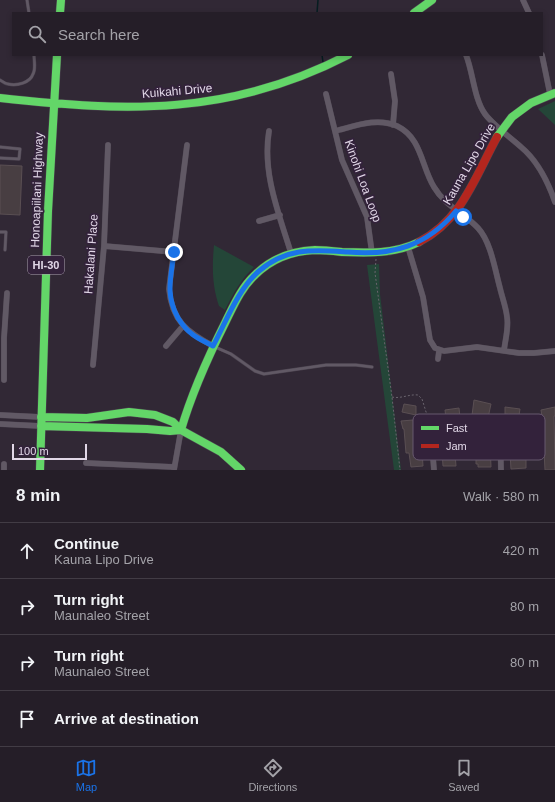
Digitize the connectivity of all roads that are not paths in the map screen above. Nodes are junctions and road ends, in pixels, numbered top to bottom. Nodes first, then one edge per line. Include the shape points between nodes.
1 (27, 0) edge
2 (61, 0) edge
3 (432, 0) edge
4 (523, 0) edge
5 (29, 12) edge
6 (60, 12) edge
7 (415, 12) edge
8 (529, 12) edge
9 (34, 56) edge
10 (57, 56) edge
11 (346, 56) edge
12 (466, 56) edge
13 (542, 56) edge
14 (391, 74) dead end
15 (0, 80) edge
16 (326, 94) dead end
17 (553, 94) edge
18 (0, 98) edge
19 (53, 104) junction
20 (393, 125) junction
21 (501, 129) junction
22 (269, 131) dead end
23 (335, 131) junction
24 (108, 145) dead end
25 (187, 145) dead end
26 (0, 147) edge
27 (0, 158) edge
28 (555, 202) edge
29 (456, 211) junction
30 (280, 215) junction
31 (259, 221) dead end
32 (0, 232) edge
33 (104, 246) junction
34 (408, 247) junction
35 (5, 250) dead end
36 (174, 252) junction
37 (374, 252) junction
38 (291, 253) junction
39 (7, 293) dead end
40 (183, 326) junction
41 (2, 338) edge
42 (166, 346) dead end
43 (213, 346) junction
44 (504, 350) junction
45 (439, 351) junction
46 (555, 351) edge
47 (438, 358) dead end
48 (93, 365) dead end
49 (372, 367) dead end
50 (4, 380) dead end
51 (0, 415) edge
52 (41, 421) junction
53 (0, 424) edge
54 (181, 430) junction
55 (433, 460) edge
56 (501, 460) edge
57 (86, 464) dead end
58 (174, 469) edge
59 (40, 470) edge
60 (241, 470) edge
61 (434, 470) edge
62 (501, 470) edge

1 - 5 lane
2 - 6 street
3 - 7 street
4 - 8 street
9 - 15 lane via 33,74 29,79 23,83 8,84
10 - 19 street, Honoapiilani Highway / HI-30
11 - 19 street, Kuikahi Drive via 294,80 250,93 204,102 158,107
12 - 21 street via 481,108
13 - 17 street
14 - 20 street via 395,101
16 - 23 street
17 - 21 street, Kauna Lipo Drive via 540,98 522,109
18 - 19 street, Kuikahi Drive
19 - 52 street, Honoapiilani Highway / HI-30
20 - 23 street, Kinohi Loa Loop via 372,122
20 - 29 street, Kinohi Loa Loop via 414,140 434,189
21 - 28 street via 525,150 536,164
21 - 29 street, Kauna Lipo Drive via 464,201
22 - 30 street via 266,146 267,162
23 - 37 street, Kinohi Loa Loop via 342,160 367,217
24 - 33 street, Hakalani Place
25 - 36 street
26 - 27 lane via 20,148 19,159
29 - 34 street, Kauna Lipo Drive via 437,231
29 - 44 street, Kinohi Loa Loop via 478,228 488,245 507,318
30 - 31 street
30 - 38 street
32 - 35 lane via 6,232
33 - 36 street
33 - 48 street, Hakalani Place
34 - 37 street, Kauna Lipo Drive
34 - 45 street via 423,297 430,340
36 - 40 street via 170,299
37 - 38 street, Kauna Lipo Drive via 313,250
38 - 43 street, Kauna Lipo Drive via 270,262 251,278
39 - 41 street
40 - 42 street
40 - 43 street
41 - 50 street
43 - 49 lane via 264,374 326,365
43 - 54 street, Kauna Lipo Drive
44 - 45 street via 477,347
44 - 46 street via 534,353
45 - 47 street
51 - 52 street
52 - 53 street
52 - 54 street
52 - 54 street via 138,412 164,418
52 - 59 street, Honoapiilani Highway / HI-30
54 - 58 street
54 - 60 street via 221,452
55 - 61 street
56 - 62 street
57 - 58 street

